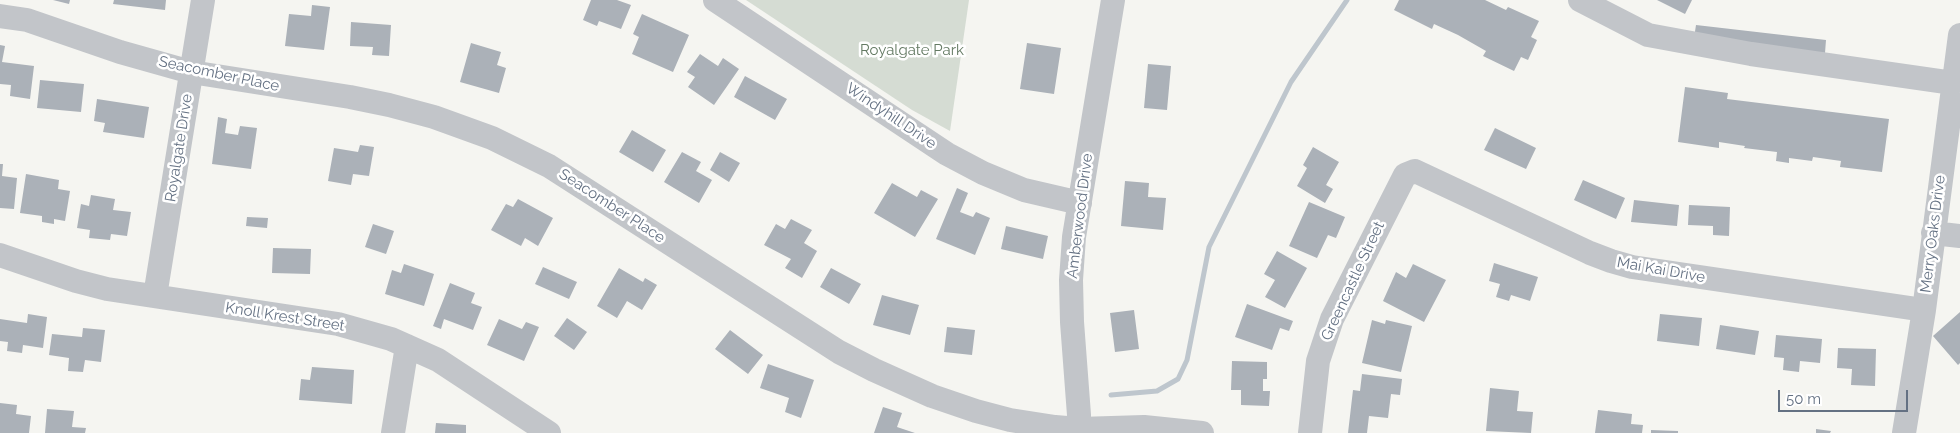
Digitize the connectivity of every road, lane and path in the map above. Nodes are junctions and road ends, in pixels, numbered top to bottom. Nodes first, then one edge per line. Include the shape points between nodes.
1 (202, 0) edge
2 (715, 0) edge
3 (1113, 0) edge
4 (1580, 0) edge
5 (0, 16) edge
6 (1960, 35) edge
7 (192, 72) junction
8 (1953, 83) junction
9 (1415, 171) joint
10 (1080, 202) junction
11 (1933, 233) junction
12 (1960, 236) edge
13 (0, 255) edge
14 (155, 296) junction
15 (1924, 310) junction
16 (407, 346) junction
17 (1078, 431) edge
18 (393, 433) edge
19 (549, 433) edge
20 (1202, 433) edge
21 (1310, 433) edge
22 (1904, 433) edge

1 - 7 street, Royalgate Drive
2 - 10 street, Windyhill Drive via 947,154 983,174 1024,190
3 - 10 street, Amberwood Drive
4 - 8 street via 1648,35 1751,54
5 - 7 street, Seacomber Place via 27,20 120,52
6 - 8 street, Merry Oaks Drive
7 - 14 street, Royalgate Drive
7 - 17 street, Seacomber Place via 389,105 492,138 549,166 839,352 874,370 976,411
8 - 11 street, Merry Oaks Drive
9 - 15 street, Mai Kai Drive via 1611,262
9 - 21 street, Greencastle Street via 1405,175 1332,319 1318,361
10 - 17 street, Amberwood Drive via 1071,280
11 - 12 street
11 - 15 street, Merry Oaks Drive
13 - 14 street, Knoll Krest Street via 99,287
14 - 16 street, Knoll Krest Street via 338,324
15 - 22 street, Merry Oaks Drive
16 - 18 street
16 - 19 street, Knoll Krest Street via 438,360
17 - 20 street, Seacomber Place via 1144,427

